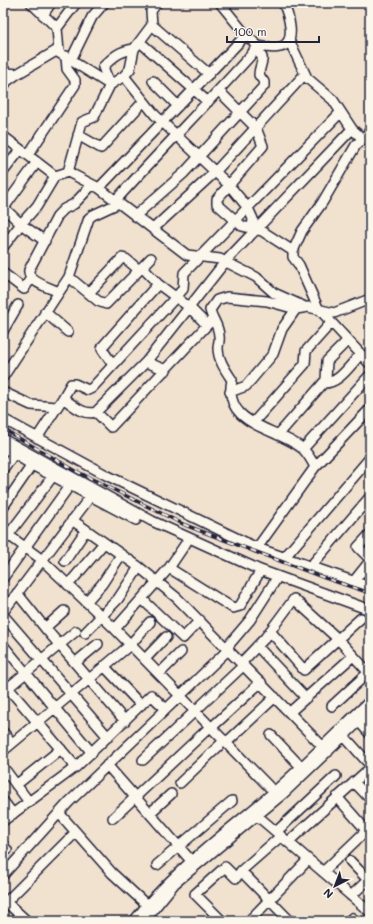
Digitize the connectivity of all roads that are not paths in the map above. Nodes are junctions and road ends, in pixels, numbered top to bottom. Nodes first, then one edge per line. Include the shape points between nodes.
1 (30, 3) edge
2 (51, 3) edge
3 (76, 3) edge
4 (104, 3) edge
5 (157, 3) edge
6 (220, 3) edge
7 (283, 3) edge
8 (43, 15) junction
9 (152, 25) junction
10 (56, 28) junction
11 (246, 35) junction
12 (289, 40) junction
13 (137, 45) junction
14 (256, 48) junction
15 (65, 56) junction
16 (3, 69) edge
17 (17, 74) junction
18 (209, 74) junction
19 (305, 74) junction
20 (124, 76) junction
21 (153, 81) dead end
22 (110, 85) junction
23 (3, 88) edge
24 (194, 89) junction
25 (219, 91) junction
26 (144, 101) junction
27 (208, 102) junction
28 (178, 106) junction
29 (240, 112) junction
30 (340, 113) junction
31 (163, 122) junction
32 (256, 128) junction
33 (352, 129) junction
34 (370, 131) edge
35 (176, 134) junction
36 (78, 135) junction
37 (3, 136) edge
38 (363, 139) junction
39 (20, 150) junction
40 (28, 155) junction
41 (198, 156) junction
42 (37, 162) junction
43 (3, 172) edge
44 (68, 172) junction
45 (215, 172) junction
46 (55, 176) junction
47 (230, 185) junction
48 (96, 186) junction
49 (118, 202) junction
50 (3, 208) edge
51 (248, 208) junction
52 (135, 216) junction
53 (235, 221) junction
54 (21, 224) junction
55 (254, 228) junction
56 (153, 229) junction
57 (45, 240) junction
58 (3, 247) edge
59 (293, 251) junction
60 (200, 257) junction
61 (150, 258) dead end
62 (225, 262) junction
63 (140, 268) junction
64 (3, 273) edge
65 (69, 277) junction
66 (32, 278) junction
67 (158, 284) junction
68 (59, 292) junction
69 (89, 293) junction
70 (176, 297) junction
71 (369, 298) edge
72 (18, 305) dead end
73 (189, 307) junction
74 (313, 308) junction
75 (296, 309) junction
76 (45, 312) junction
77 (210, 322) junction
78 (330, 323) junction
79 (3, 331) edge
80 (68, 332) dead end
81 (347, 341) junction
82 (361, 354) junction
83 (146, 362) junction
84 (370, 364) edge
85 (113, 365) junction
86 (166, 370) junction
87 (370, 375) edge
88 (3, 377) edge
89 (324, 383) junction
90 (3, 392) edge
91 (230, 392) junction
92 (63, 398) junction
93 (57, 407) junction
94 (370, 409) edge
95 (96, 412) junction
96 (3, 418) edge
97 (253, 423) junction
98 (278, 435) junction
99 (37, 438) junction
100 (3, 439) edge
101 (3, 447) edge
102 (303, 449) junction
103 (14, 454) junction
104 (370, 458) edge
105 (32, 465) junction
106 (314, 467) junction
107 (3, 469) edge
108 (53, 476) junction
109 (70, 485) junction
110 (370, 497) edge
111 (87, 501) dead end
112 (3, 507) edge
113 (72, 520) junction
114 (86, 530) junction
115 (370, 534) edge
116 (5, 536) edge
117 (104, 543) junction
118 (186, 543) junction
119 (25, 548) junction
120 (257, 548) junction
121 (121, 555) junction
122 (284, 558) junction
123 (41, 560) junction
124 (370, 560) edge
125 (66, 561) dead end
126 (139, 567) junction
127 (310, 567) junction
128 (169, 568) junction
129 (258, 575) junction
130 (3, 578) edge
131 (274, 581) junction
132 (354, 581) junction
133 (157, 582) junction
134 (68, 585) junction
135 (370, 587) edge
136 (297, 588) junction
137 (17, 593) junction
138 (142, 599) junction
139 (294, 599) junction
140 (86, 602) junction
141 (370, 610) edge
142 (64, 611) dead end
143 (3, 614) edge
144 (101, 616) junction
145 (366, 617) edge
146 (200, 620) junction
147 (150, 622) dead end
148 (45, 628) junction
149 (115, 629) junction
150 (76, 631) dead end
151 (270, 631) junction
152 (85, 633) dead end
153 (166, 637) dead end
154 (338, 639) junction
155 (98, 644) dead end
156 (3, 645) edge
157 (59, 645) junction
158 (130, 645) junction
159 (258, 646) junction
160 (228, 648) junction
161 (181, 652) dead end
162 (353, 656) junction
163 (42, 659) junction
164 (145, 659) junction
165 (75, 663) junction
166 (243, 664) junction
167 (104, 666) junction
168 (26, 672) junction
169 (370, 673) edge
170 (159, 674) junction
171 (88, 679) junction
172 (260, 682) junction
173 (5, 687) edge
174 (71, 693) junction
175 (180, 695) junction
176 (275, 697) junction
177 (306, 698) junction
178 (370, 701) edge
179 (141, 705) junction
180 (332, 706) dead end
181 (54, 707) junction
182 (166, 709) junction
183 (196, 710) junction
184 (370, 711) edge
185 (290, 712) junction
186 (357, 719) junction
187 (37, 721) junction
188 (125, 721) junction
189 (211, 726) junction
190 (3, 732) edge
191 (370, 734) edge
192 (270, 736) dead end
193 (344, 736) junction
194 (108, 737) junction
195 (226, 741) junction
196 (12, 743) junction
197 (61, 749) junction
198 (325, 749) junction
199 (3, 751) edge
200 (92, 752) junction
201 (143, 760) dead end
202 (107, 765) junction
203 (370, 766) edge
204 (3, 767) edge
205 (76, 767) junction
206 (304, 769) junction
207 (336, 776) dead end
208 (354, 782) junction
209 (180, 783) dead end
210 (16, 785) junction
211 (171, 794) dead end
212 (277, 794) junction
213 (136, 797) junction
214 (337, 798) junction
215 (370, 799) edge
216 (3, 801) edge
217 (232, 801) dead end
218 (29, 802) junction
219 (59, 813) junction
220 (150, 813) junction
221 (254, 813) junction
222 (13, 814) junction
223 (113, 818) dead end
224 (3, 821) edge
225 (368, 828) edge
226 (76, 832) junction
227 (282, 837) junction
228 (179, 846) junction
229 (308, 860) junction
230 (350, 861) dead end
231 (193, 863) junction
232 (157, 865) dead end
233 (241, 871) junction
234 (323, 872) junction
235 (3, 875) edge
236 (369, 880) edge
237 (351, 896) junction
238 (269, 900) junction
239 (149, 907) junction
240 (370, 912) edge
241 (27, 921) edge
242 (134, 921) edge
243 (144, 921) edge
244 (222, 921) edge
245 (249, 921) edge
246 (290, 921) edge
247 (349, 921) edge
248 (356, 921) edge

1 - 8 street
2 - 8 street
3 - 10 street
4 - 15 street
5 - 9 street via 151,11
6 - 11 street
7 - 12 street via 290,20
8 - 10 street
9 - 13 street
9 - 18 street
10 - 15 street
11 - 14 street
11 - 18 street
12 - 14 street via 279,48
12 - 19 street
13 - 20 street via 132,63
13 - 22 street via 123,50 103,68
13 - 24 street
14 - 25 street
14 - 29 street via 262,55 259,72 264,86
15 - 17 street via 56,51 51,52
15 - 22 street
15 - 40 street via 67,68 75,80 75,85
16 - 17 street via 8,73
17 - 23 street via 7,81
18 - 24 street
19 - 30 street via 333,100
19 - 32 street
20 - 22 street
20 - 26 street
21 - 28 street
22 - 36 street via 94,117 82,122
24 - 27 street
24 - 28 street
25 - 27 street
25 - 29 street
26 - 31 street
26 - 36 street via 101,148
27 - 35 street
28 - 31 street
29 - 32 street
29 - 41 street
30 - 33 street
30 - 51 street
31 - 35 street
31 - 48 street
32 - 45 street
32 - 47 street via 263,146
33 - 38 street
33 - 55 street
34 - 38 street
35 - 41 street
35 - 49 street
36 - 44 street
37 - 39 street
38 - 59 street via 356,145 322,203 302,231
39 - 40 street
39 - 43 street
40 - 42 street
41 - 45 street
41 - 52 street via 184,173
42 - 46 street
42 - 50 street
44 - 46 street
44 - 48 street
45 - 47 street
45 - 56 street
46 - 54 street via 37,206
47 - 51 street
47 - 53 street via 216,202 219,208
48 - 49 street
48 - 57 street via 61,212
49 - 52 street
49 - 65 street via 89,218
50 - 54 street
51 - 53 street
51 - 55 street
52 - 56 street
53 - 55 street via 244,227
53 - 60 street
54 - 57 street
54 - 58 street
55 - 59 street
55 - 62 street
56 - 60 street via 187,255
57 - 66 street via 29,270
59 - 74 street
60 - 62 street
60 - 70 street via 184,273 183,289
61 - 63 street
62 - 73 street
62 - 74 street via 256,277 274,293 297,304
63 - 67 street
63 - 69 street via 122,258
63 - 69 street via 106,304
64 - 66 street via 24,289
65 - 68 street
65 - 69 street
66 - 68 street
67 - 70 street
67 - 85 street via 102,349
68 - 76 street
70 - 73 street
70 - 85 street
71 - 74 street via 334,313
72 - 79 street
73 - 77 street
73 - 83 street
74 - 75 street
74 - 78 street
75 - 77 street via 267,301 227,297 217,300 210,310
75 - 91 street via 282,329 273,354 246,386
76 - 80 street
76 - 88 street
77 - 86 street
77 - 91 street via 217,327 220,336 218,349 232,380
78 - 81 street
78 - 97 street via 306,351 305,364
81 - 82 street
81 - 89 street via 328,361 328,376
82 - 84 street
82 - 89 street via 336,380 330,384
83 - 86 street
83 - 95 street
85 - 92 street via 92,388 88,390 71,384
86 - 95 street via 111,427
87 - 102 street
89 - 98 street
90 - 93 street via 31,405
91 - 97 street via 240,414
92 - 93 street
92 - 95 street via 85,413
93 - 99 street
94 - 106 street
96 - 99 street
97 - 98 street
98 - 102 street
99 - 120 street via 106,475
100 - 141 street via 152,521 260,570
101 - 103 street
102 - 106 street
103 - 105 street
103 - 107 street
104 - 122 street
105 - 108 street
105 - 112 street
106 - 120 street
108 - 109 street
108 - 116 street
109 - 118 street
109 - 119 street
110 - 127 street
111 - 113 street
113 - 114 street
113 - 123 street
114 - 117 street
114 - 125 street
115 - 124 street via 358,547
116 - 119 street
117 - 121 street
117 - 134 street
118 - 128 street
118 - 129 street
119 - 123 street
119 - 130 street
120 - 122 street
121 - 126 street
121 - 140 street via 102,584
122 - 127 street
123 - 134 street
123 - 137 street
124 - 132 street
126 - 133 street
126 - 144 street via 118,599
127 - 132 street
128 - 129 street via 233,608 240,606
128 - 133 street
129 - 131 street
131 - 136 street
131 - 160 street via 250,620
132 - 135 street
133 - 138 street
133 - 146 street
134 - 140 street
136 - 139 street
136 - 145 street
137 - 143 street
137 - 148 street
138 - 146 street via 183,638
138 - 149 street
139 - 151 street
139 - 154 street
140 - 144 street
142 - 148 street
143 - 163 street
144 - 149 street
144 - 152 street
145 - 154 street
146 - 160 street
147 - 158 street
148 - 157 street
149 - 158 street
150 - 157 street
151 - 154 street via 304,670
151 - 159 street
153 - 164 street
154 - 162 street
155 - 165 street
156 - 168 street
157 - 163 street
157 - 165 street
158 - 164 street
158 - 167 street
159 - 166 street
159 - 177 street
160 - 166 street
160 - 175 street
161 - 170 street
162 - 169 street
162 - 177 street
163 - 168 street
163 - 174 street
164 - 170 street
165 - 171 street
166 - 172 street
166 - 183 street
167 - 171 street
167 - 179 street
168 - 173 street
168 - 181 street
169 - 180 street
170 - 175 street
171 - 174 street
171 - 188 street
172 - 176 street
172 - 189 street
173 - 187 street
174 - 181 street
174 - 194 street
175 - 182 street
175 - 183 street
176 - 185 street
176 - 195 street
177 - 185 street
178 - 186 street
179 - 182 street via 151,695
179 - 188 street
181 - 187 street
181 - 200 street
182 - 202 street
183 - 189 street
183 - 201 street
184 - 186 street
185 - 198 street
186 - 191 street
186 - 193 street
186 - 198 street
187 - 196 street
187 - 197 street
188 - 194 street
189 - 195 street
189 - 213 street
190 - 196 street
192 - 206 street
193 - 198 street
193 - 203 street
194 - 200 street
195 - 209 street
195 - 212 street
196 - 199 street
197 - 205 street
197 - 210 street
198 - 206 street
200 - 205 street
202 - 213 street
202 - 219 street
203 - 208 street
204 - 210 street
205 - 218 street
206 - 212 street
207 - 227 street
208 - 214 street
208 - 215 street
210 - 218 street
211 - 220 street
212 - 221 street
213 - 220 street
213 - 223 street
214 - 225 street
214 - 227 street
216 - 222 street
217 - 228 street
218 - 222 street
219 - 226 street
219 - 235 street
220 - 228 street
221 - 227 street
221 - 231 street
222 - 224 street
225 - 234 street
226 - 239 street via 112,873
226 - 241 street via 6,902
227 - 229 street
227 - 233 street
228 - 231 street
228 - 232 street
229 - 234 street
229 - 238 street
230 - 236 street
231 - 239 street
233 - 238 street
233 - 244 street via 236,878 225,867 195,894
234 - 237 street
236 - 237 street
237 - 240 street
238 - 245 street
238 - 246 street
239 - 242 street
239 - 243 street
247 - 248 street via 352,918

